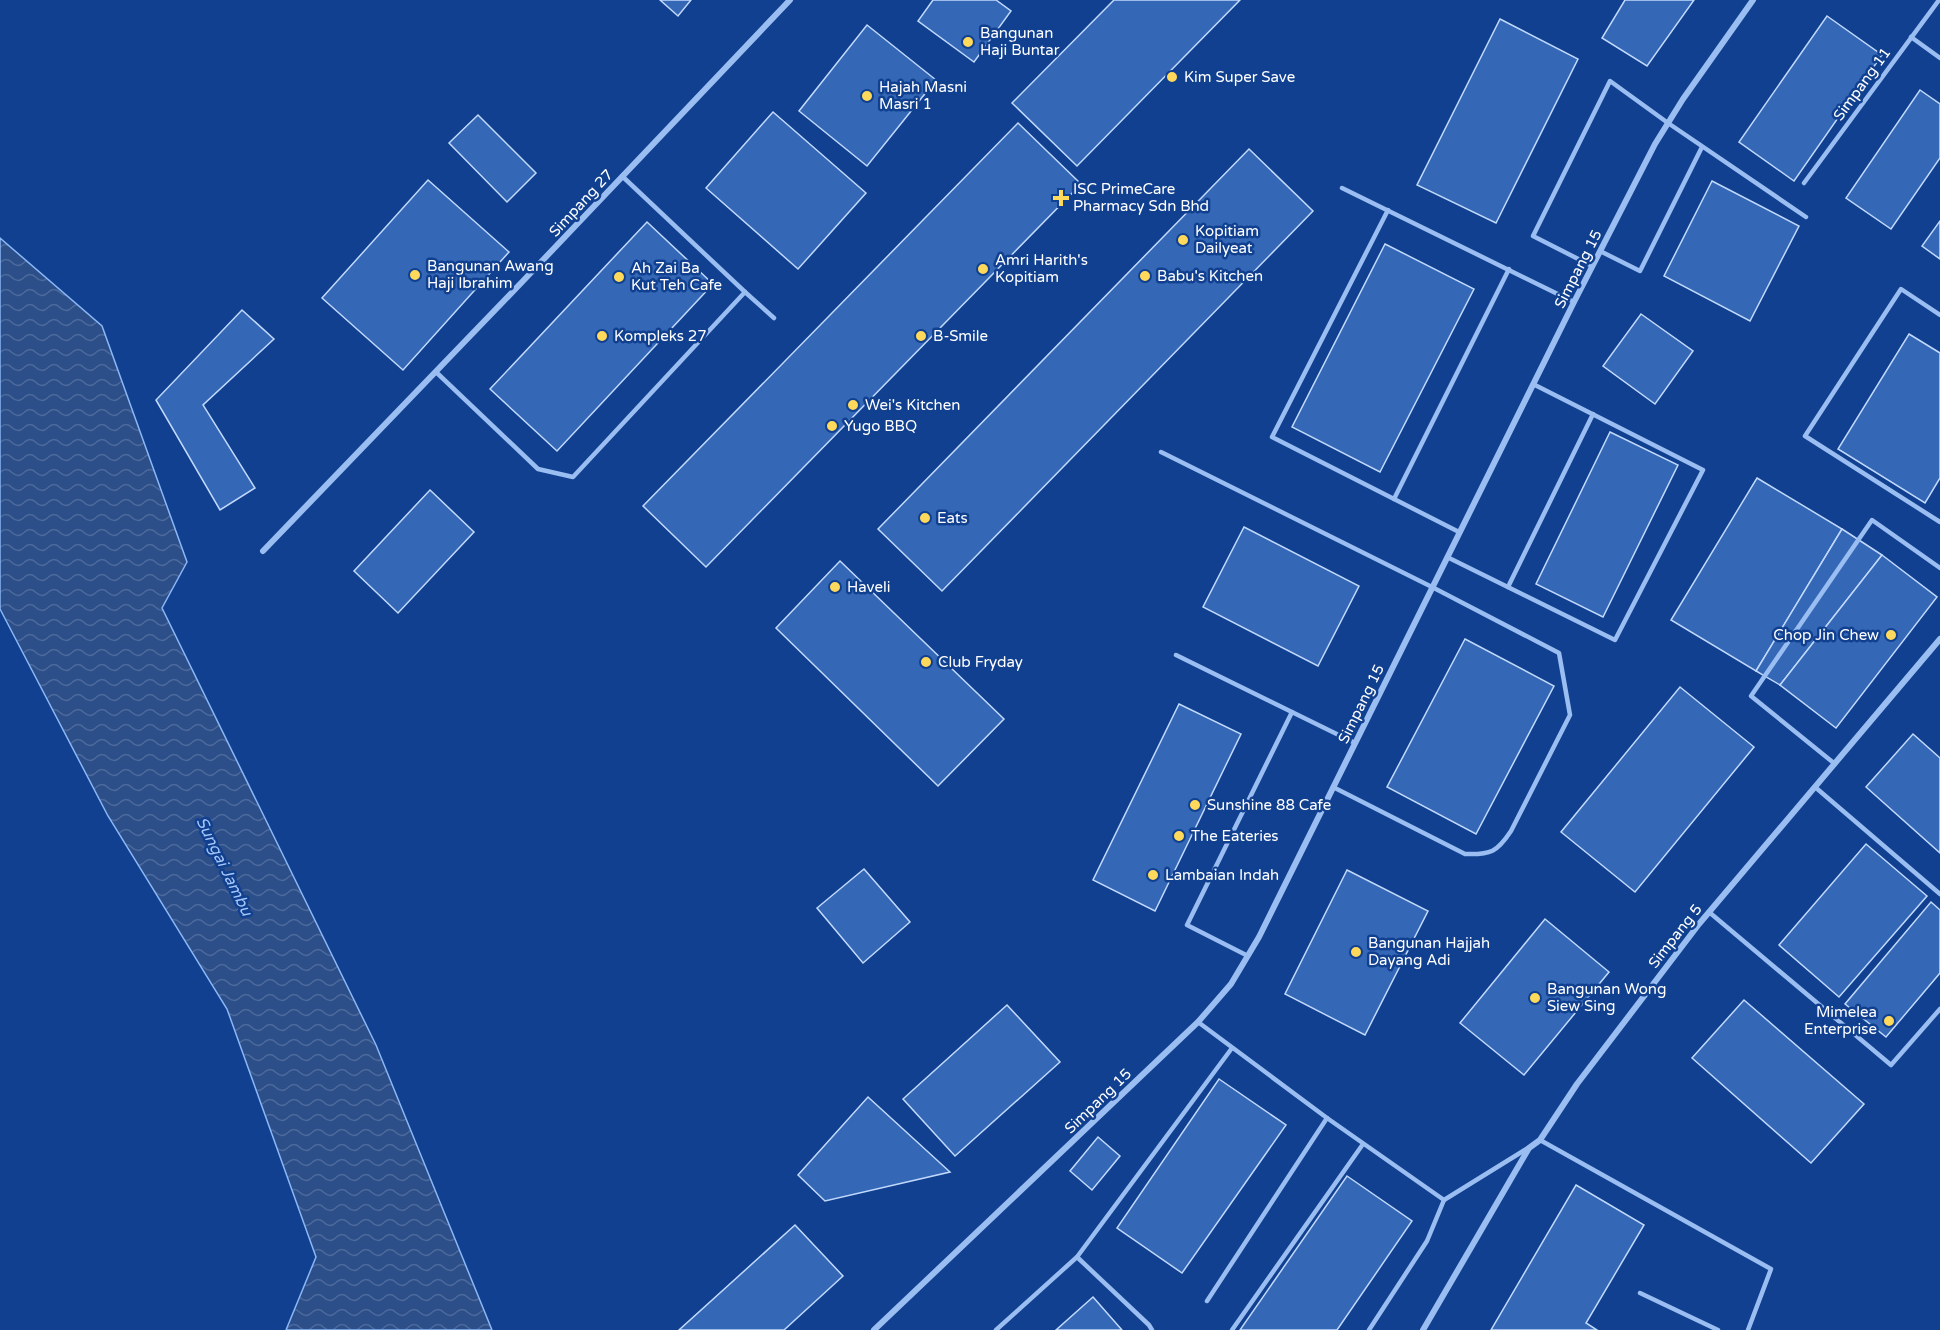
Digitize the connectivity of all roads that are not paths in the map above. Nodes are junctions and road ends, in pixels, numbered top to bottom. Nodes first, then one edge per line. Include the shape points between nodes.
1 (790, 0) edge
2 (1753, 0) edge
3 (1939, 0) edge
4 (1911, 37) junction
5 (1940, 58) edge
6 (1668, 123) junction
7 (1702, 147) junction
8 (622, 176) junction
9 (1804, 183) dead end
10 (1342, 188) dead end
11 (1388, 210) junction
12 (1806, 217) dead end
13 (1600, 251) junction
14 (1592, 266) junction
15 (1509, 269) junction
16 (745, 292) junction
17 (1574, 302) junction
18 (1940, 315) edge
19 (774, 318) dead end
20 (436, 372) junction
21 (1533, 384) junction
22 (1593, 414) junction
23 (1161, 452) dead end
24 (1394, 499) junction
25 (1940, 522) edge
26 (1459, 532) junction
27 (263, 551) dead end
28 (1447, 557) junction
29 (1940, 568) edge
30 (1432, 587) junction
31 (1508, 587) junction
32 (1940, 639) edge
33 (1176, 655) dead end
34 (1292, 712) junction
35 (1355, 743) junction
36 (1835, 764) junction
37 (1334, 787) junction
38 (1815, 787) junction
39 (1940, 894) edge
40 (1709, 912) junction
41 (1248, 956) junction
42 (1940, 1009) edge
43 (1198, 1022) junction
44 (1232, 1048) junction
45 (1327, 1118) junction
46 (1540, 1140) junction
47 (1363, 1144) junction
48 (1529, 1148) junction
49 (1444, 1200) junction
50 (1077, 1257) junction
51 (1640, 1293) dead end
52 (1207, 1301) dead end
53 (874, 1330) edge
54 (996, 1330) edge
55 (1152, 1330) edge
56 (1232, 1330) edge
57 (1369, 1330) edge
58 (1423, 1330) edge
59 (1718, 1330) edge
60 (1749, 1330) edge

1 - 8 street, Simpang 27
2 - 6 street, Simpang 15
3 - 4 lane, Simpang 11
4 - 5 lane
4 - 9 lane, Simpang 11
6 - 7 lane
6 - 13 street, Simpang 15
6 - 14 lane via 1610,81 1533,236
7 - 12 lane
7 - 13 lane via 1640,271
8 - 16 lane
8 - 20 street, Simpang 27
10 - 11 lane
11 - 15 lane
11 - 24 lane via 1272,437
13 - 14 street, Simpang 15
14 - 17 street, Simpang 15
15 - 17 lane
15 - 24 lane
16 - 19 lane
16 - 20 lane via 573,477 538,469
17 - 21 street, Simpang 15
18 - 25 lane via 1901,289 1805,436
20 - 27 street, Simpang 27
21 - 22 lane
21 - 26 street, Simpang 15
22 - 31 lane
22 - 31 lane via 1702,470 1615,640
23 - 30 lane
24 - 26 lane
26 - 28 street, Simpang 15
28 - 30 street, Simpang 15
28 - 31 lane
29 - 36 lane via 1872,520 1750,696
30 - 35 street, Simpang 15
30 - 37 lane via 1559,652 1570,715 1512,831 1500,847 1483,855 1465,854
32 - 36 street, Simpang 5
33 - 34 lane
34 - 35 lane
34 - 41 lane via 1186,926
35 - 37 street, Simpang 15
36 - 38 street, Simpang 5
37 - 41 street, Simpang 15
38 - 39 lane
38 - 40 street, Simpang 5
40 - 42 lane via 1891,1065
40 - 46 street, Simpang 5 via 1577,1084
41 - 43 street, Simpang 15 via 1231,984
43 - 44 lane
43 - 53 street, Simpang 15
44 - 45 lane
44 - 50 lane
45 - 47 lane
45 - 52 lane
46 - 48 street, Simpang 5
46 - 60 lane via 1771,1269
47 - 49 lane
47 - 56 lane
48 - 49 lane
48 - 58 street, Simpang 5
49 - 57 lane via 1427,1241
50 - 54 lane
50 - 55 lane
51 - 59 lane

